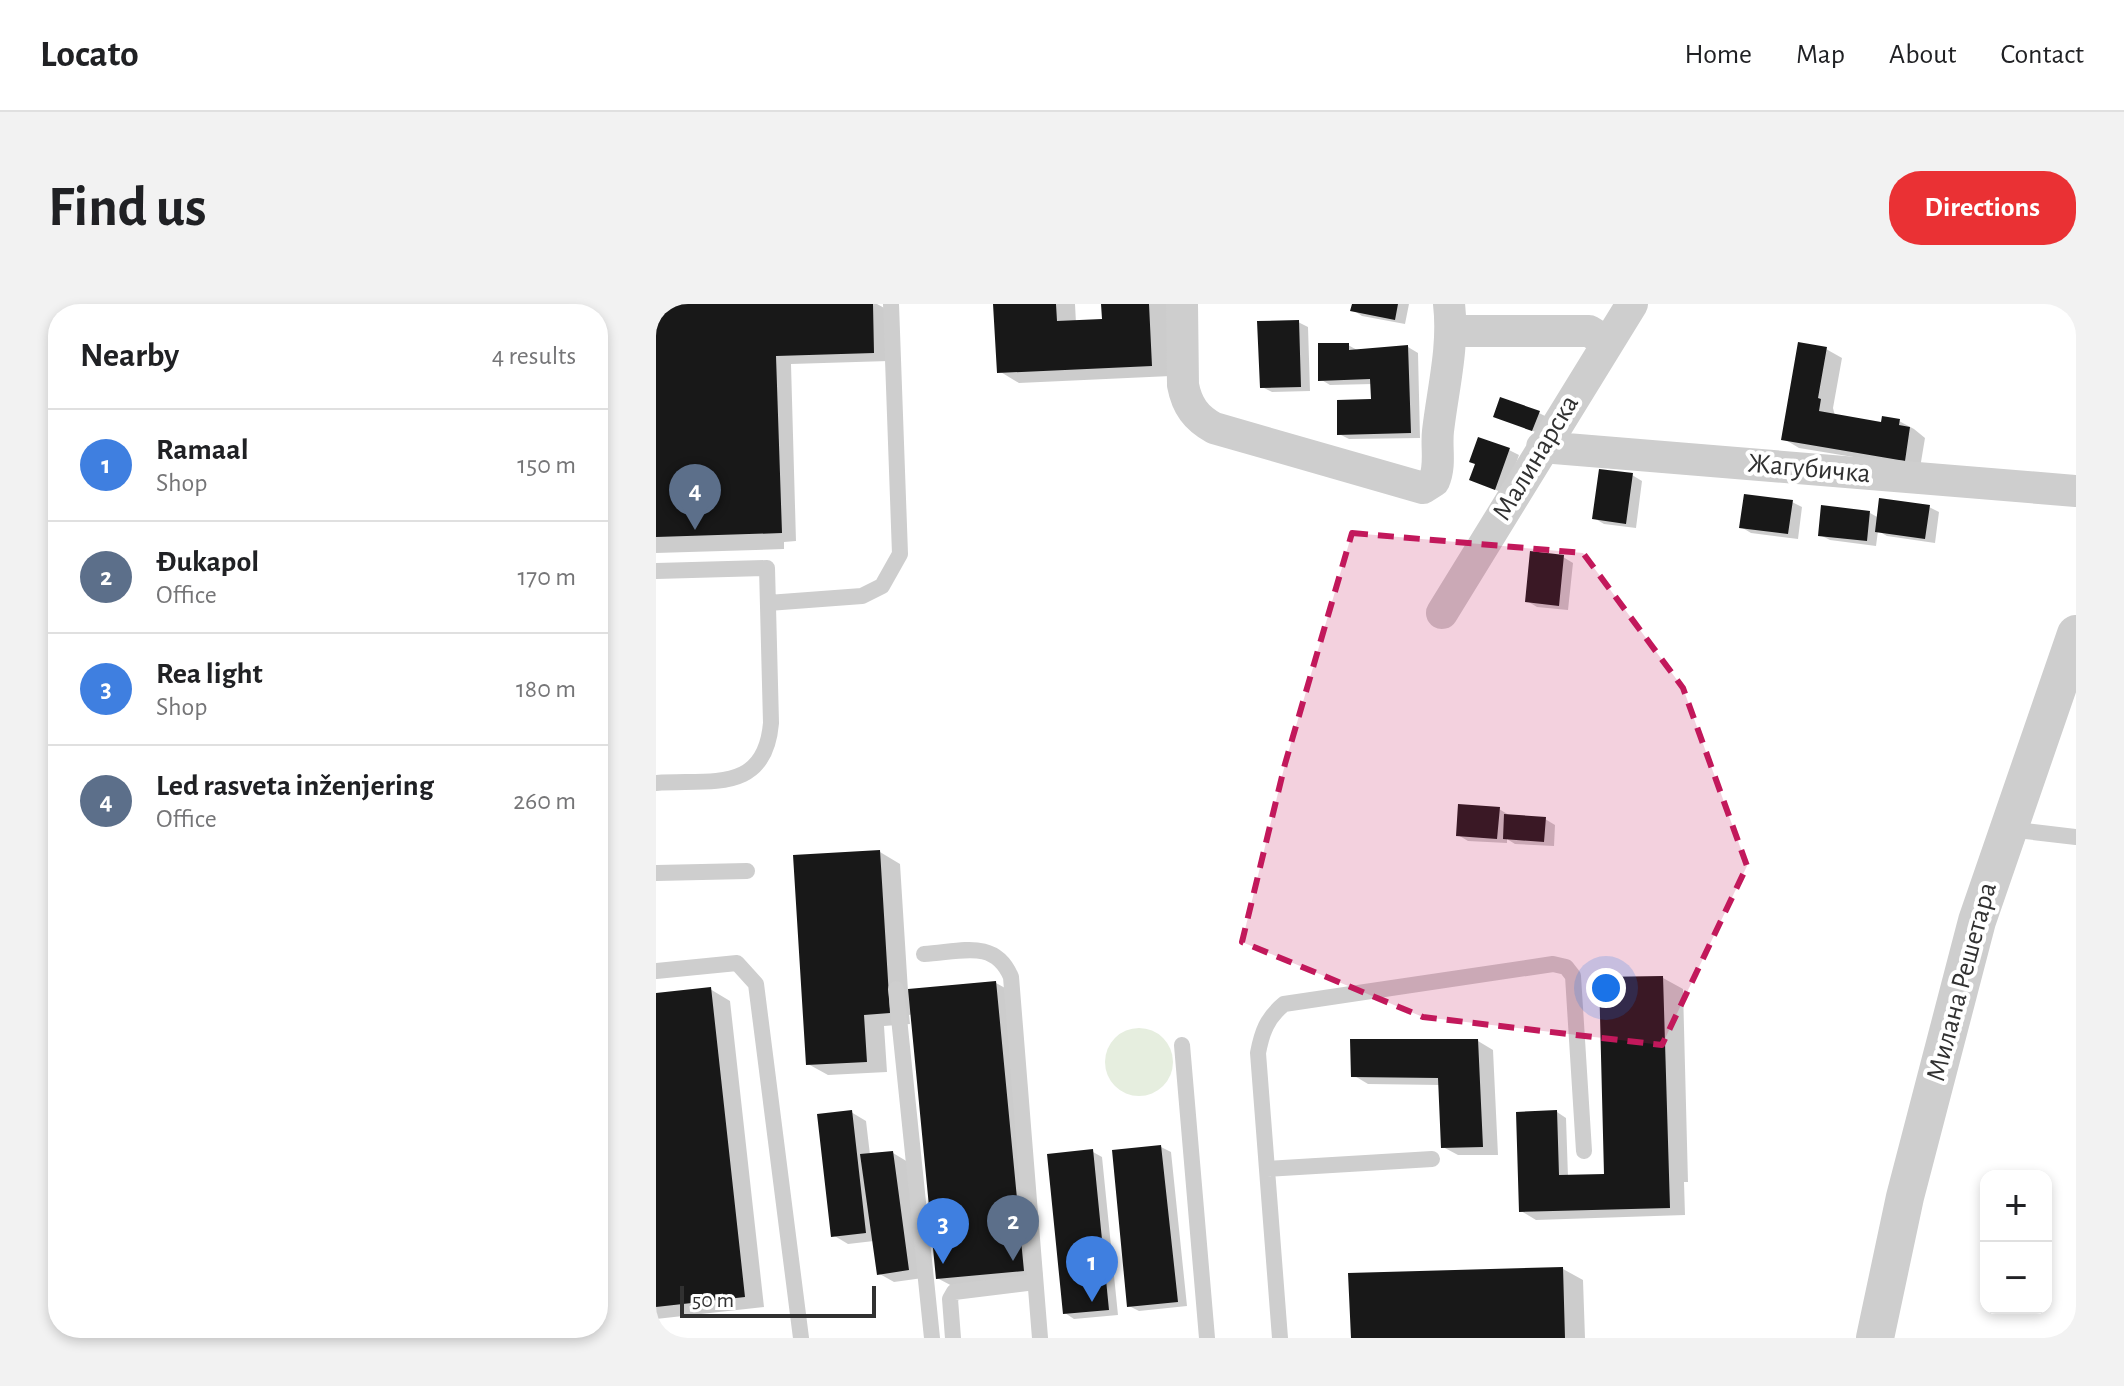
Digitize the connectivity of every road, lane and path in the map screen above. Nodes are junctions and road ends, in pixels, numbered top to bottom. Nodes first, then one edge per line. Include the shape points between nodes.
1 (891, 304) edge
2 (1182, 304) edge
3 (1632, 304) edge
4 (1450, 318) edge
5 (1607, 342) junction
6 (1542, 447) junction
7 (2076, 491) edge
8 (656, 571) edge
9 (768, 603) junction
10 (1442, 613) dead end
11 (2076, 634) edge
12 (656, 783) edge
13 (2006, 829) junction
14 (2076, 837) edge
15 (747, 871) dead end
16 (656, 873) edge
17 (924, 954) dead end
18 (656, 971) edge
19 (896, 989) dead end
20 (1182, 1045) dead end
21 (1584, 1151) dead end
22 (1432, 1159) dead end
23 (1267, 1169) junction
24 (1035, 1282) junction
25 (801, 1338) edge
26 (932, 1338) edge
27 (953, 1338) edge
28 (1040, 1338) edge
29 (1207, 1338) edge
30 (1280, 1338) edge
31 (1875, 1338) edge

1 - 9 lane via 900,554 882,586 862,596
2 - 4 street via 1186,399 1201,420 1423,488 1434,481
3 - 5 street, Малинарска
4 - 5 street via 1589,331
5 - 6 street, Малинарска
6 - 7 street, Жагубичка
6 - 10 street, Малинарска
8 - 9 lane via 767,568
9 - 12 lane via 771,723 763,760 737,777
11 - 13 street, Милана Решетара
13 - 14 lane
13 - 31 street, Милана Решетара via 1909,1182
15 - 16 lane
17 - 24 lane via 987,950 1004,961 1011,977
18 - 25 lane via 737,963 756,984
19 - 26 lane
20 - 29 lane
21 - 23 lane via 1573,976 1566,967 1553,964 1284,1004 1271,1015 1258,1053
22 - 23 lane
23 - 30 lane
24 - 27 lane via 954,1292
24 - 28 lane

